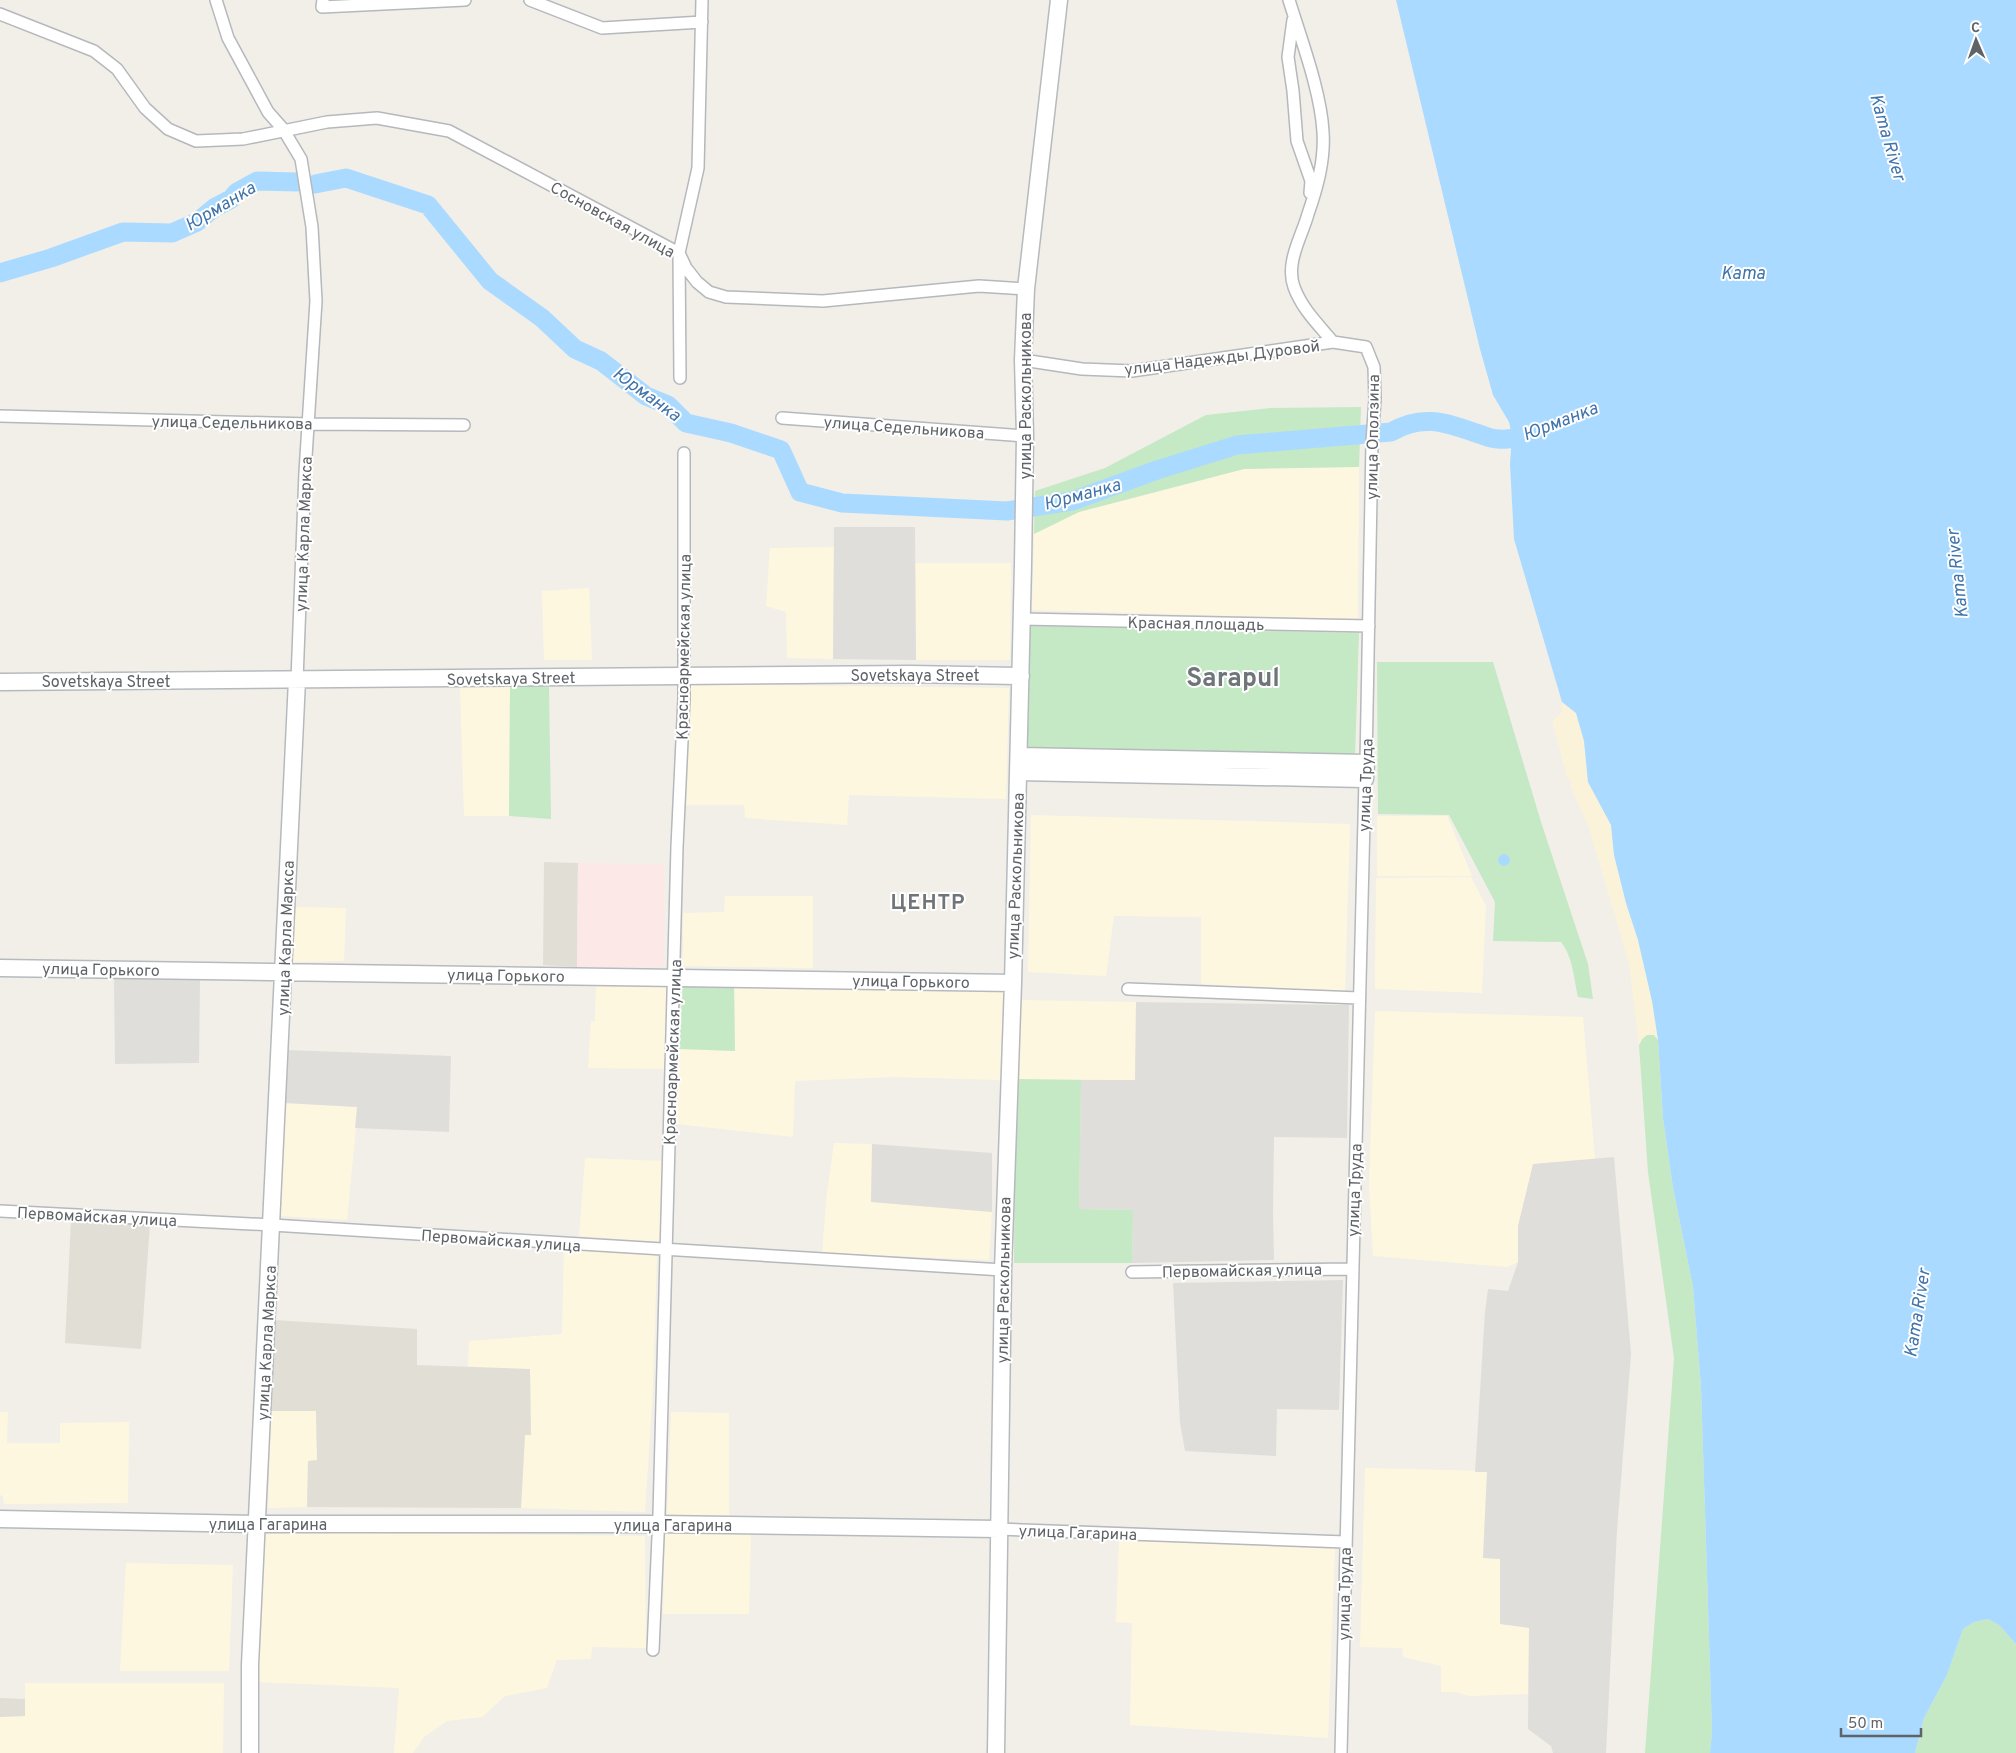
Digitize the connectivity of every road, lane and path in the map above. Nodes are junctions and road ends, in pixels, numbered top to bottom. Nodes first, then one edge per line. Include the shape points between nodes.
1 (216, 0) edge
2 (324, 0) edge
3 (465, 0) edge
4 (530, 0) edge
5 (702, 0) edge
6 (1059, 0) edge
7 (1289, 0) edge
8 (0, 14) edge
9 (1294, 15) junction
10 (702, 22) junction
11 (283, 130) junction
12 (1309, 212) junction
13 (679, 253) junction
14 (1026, 290) junction
15 (1333, 342) junction
16 (1023, 360) junction
17 (680, 378) dead end
18 (0, 416) edge
19 (782, 418) dead end
20 (309, 424) junction
21 (464, 425) dead end
22 (1025, 442) junction
23 (684, 453) dead end
24 (1022, 619) junction
25 (1370, 626) junction
26 (1021, 676) junction
27 (684, 677) junction
28 (297, 680) junction
29 (0, 682) edge
30 (1366, 763) junction
31 (1019, 764) junction
32 (1365, 780) junction
33 (0, 968) edge
34 (283, 971) junction
35 (674, 977) junction
36 (1012, 983) junction
37 (1128, 990) dead end
38 (1359, 998) junction
39 (0, 1211) edge
40 (272, 1225) junction
41 (666, 1250) junction
42 (1352, 1269) junction
43 (1003, 1270) junction
44 (1132, 1272) dead end
45 (0, 1519) edge
46 (258, 1524) junction
47 (659, 1524) junction
48 (998, 1529) junction
49 (1345, 1542) junction
50 (653, 1650) dead end
51 (250, 1753) edge
52 (996, 1753) edge
53 (1341, 1753) edge

1 - 11 street, улица Карла Маркса via 228,38 268,112
2 - 3 street via 322,7
4 - 10 street via 602,28
5 - 10 street
6 - 14 main road, улица Раскольникова
7 - 9 street
8 - 11 street, Сосновская улица via 94,50 117,69 145,108 168,129 196,141 243,139
9 - 12 street via 1288,57 1297,141 1311,181
9 - 12 street via 1318,100 1323,132 1321,166
10 - 13 street via 698,168
11 - 13 street, Сосновская улица via 377,118 449,131
11 - 20 street, улица Карла Маркса via 300,159 312,227 316,301
12 - 15 street via 1294,256 1293,285 1305,310
13 - 14 street, Сосновская улица via 697,282 709,292 726,297 822,301 979,286
13 - 17 street
14 - 16 main road, улица Раскольникова
15 - 16 street, улица Надежды Дуровой via 1132,371 1082,369
15 - 25 street, улица Оползина via 1366,347 1374,367
16 - 22 main road, улица Раскольникова
18 - 20 street, улица Седельникова
19 - 22 street, улица Седельникова
20 - 21 street, улица Седельникова
20 - 28 street, улица Карла Маркса
22 - 24 main road, улица Раскольникова
23 - 27 street, Красноармейская улица
24 - 25 street, Красная площадь
24 - 26 main road, улица Раскольникова
25 - 30 street, улица Труда
26 - 27 main road, Sovetskaya Street
26 - 31 main road, улица Раскольникова
27 - 28 main road, Sovetskaya Street
27 - 35 street, Красноармейская улица
28 - 29 main road, Sovetskaya Street
28 - 34 main road, улица Карла Маркса
30 - 31 main road
30 - 32 main road, улица Труда
31 - 32 main road
31 - 36 main road, улица Раскольникова
32 - 38 street, улица Труда
33 - 34 main road, улица Горького
34 - 35 main road, улица Горького
34 - 40 main road, улица Карла Маркса
35 - 36 main road, улица Горького
35 - 41 street, Красноармейская улица
36 - 43 main road, улица Раскольникова
37 - 38 street
38 - 42 street, улица Труда
39 - 40 street, Первомайская улица
40 - 41 street, Первомайская улица
40 - 46 main road, улица Карла Маркса
41 - 43 street, Первомайская улица
41 - 47 street, Красноармейская улица
42 - 44 street, Первомайская улица
42 - 49 street, улица Труда
43 - 48 main road, улица Раскольникова
45 - 46 main road, улица Гагарина
46 - 47 main road, улица Гагарина
46 - 51 main road, улица Карла Маркса via 250,1665
47 - 48 main road, улица Гагарина
47 - 50 street, Красноармейская улица
48 - 49 street, улица Гагарина
48 - 52 main road, улица Раскольникова
49 - 53 street, улица Труда

